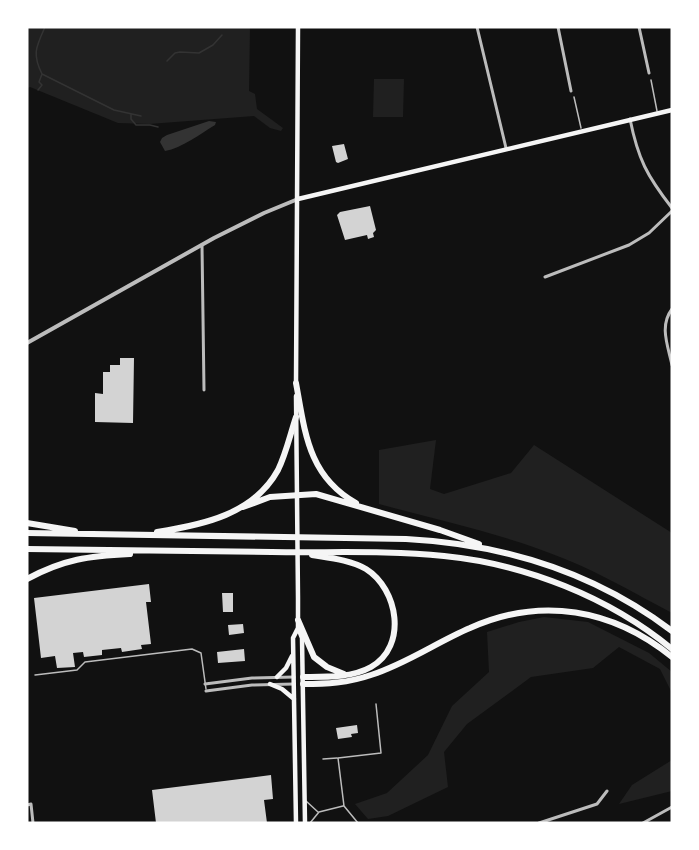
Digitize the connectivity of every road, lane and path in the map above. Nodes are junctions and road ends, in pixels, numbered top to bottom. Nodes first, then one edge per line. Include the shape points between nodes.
1 (298, 27) edge
2 (477, 27) edge
3 (558, 27) edge
4 (639, 27) edge
5 (649, 73) dead end
6 (651, 80) dead end
7 (572, 91) dead end
8 (574, 97) dead end
9 (672, 110) edge
10 (657, 113) junction
11 (630, 119) junction
12 (582, 130) junction
13 (506, 148) junction
14 (298, 199) junction
15 (672, 209) edge
16 (202, 245) junction
17 (545, 277) dead end
18 (672, 309) edge
19 (27, 343) edge
20 (672, 365) edge
21 (296, 383) junction
22 (204, 390) dead end
23 (296, 417) junction
24 (296, 494) junction
25 (243, 507) junction
26 (370, 510) junction
27 (27, 523) edge
28 (27, 533) edge
29 (102, 534) junction
30 (137, 535) junction
31 (27, 549) edge
32 (491, 549) junction
33 (181, 551) junction
34 (295, 552) junction
35 (27, 579) edge
36 (298, 624) junction
37 (672, 631) edge
38 (672, 649) edge
39 (293, 654) junction
40 (672, 657) edge
41 (35, 675) dead end
42 (344, 675) junction
43 (294, 677) junction
44 (277, 678) junction
45 (303, 680) junction
46 (205, 684) junction
47 (270, 684) junction
48 (294, 684) junction
49 (206, 691) joint
50 (294, 699) junction
51 (376, 704) dead end
52 (338, 758) junction
53 (323, 759) dead end
54 (607, 791) dead end
55 (304, 799) junction
56 (29, 805) edge
57 (344, 806) junction
58 (672, 807) edge
59 (319, 812) junction
60 (33, 823) edge
61 (296, 823) edge
62 (305, 823) edge
63 (310, 823) edge
64 (358, 823) edge
65 (539, 823) edge
66 (644, 823) edge

1 - 14 main road
2 - 13 street
3 - 7 street
4 - 5 street
6 - 10 lane
8 - 12 lane
9 - 10 main road
10 - 11 main road
11 - 12 main road
11 - 15 street via 647,173
12 - 13 main road
13 - 14 main road
14 - 16 street
14 - 21 main road
15 - 17 street via 649,233 629,245
16 - 19 street
16 - 22 street
18 - 20 street via 665,326
21 - 23 main road
21 - 26 highway via 314,460 334,486
23 - 24 main road
23 - 25 highway via 277,472
24 - 25 highway via 270,497
24 - 26 highway via 316,494
24 - 36 main road
25 - 30 highway via 198,525
26 - 32 highway
27 - 29 highway
28 - 29 highway
29 - 30 highway
30 - 32 highway via 406,538
31 - 33 highway
32 - 37 highway via 588,581 633,604
33 - 34 highway
33 - 35 highway via 89,556
34 - 38 highway via 435,555 512,569 602,604
34 - 42 highway via 361,567 380,581 391,599 395,624 388,650 372,667
36 - 39 main road
36 - 42 highway via 314,657
36 - 45 main road
39 - 43 main road
39 - 44 main road
40 - 45 highway via 649,640 609,620 539,611 487,621 372,675 343,682
41 - 46 lane via 77,670 85,662 192,649 201,653
42 - 45 highway
43 - 44 street
43 - 45 main road
43 - 48 main road
44 - 46 street
45 - 48 main road
45 - 55 main road
46 - 49 lane
47 - 48 street
47 - 49 street
47 - 50 main road
48 - 50 main road
50 - 61 main road
51 - 52 lane via 381,753
52 - 53 lane
52 - 57 lane
54 - 65 street via 597,804
55 - 59 lane
55 - 62 main road
56 - 60 street
57 - 59 lane
57 - 64 lane
58 - 66 street
59 - 63 lane

